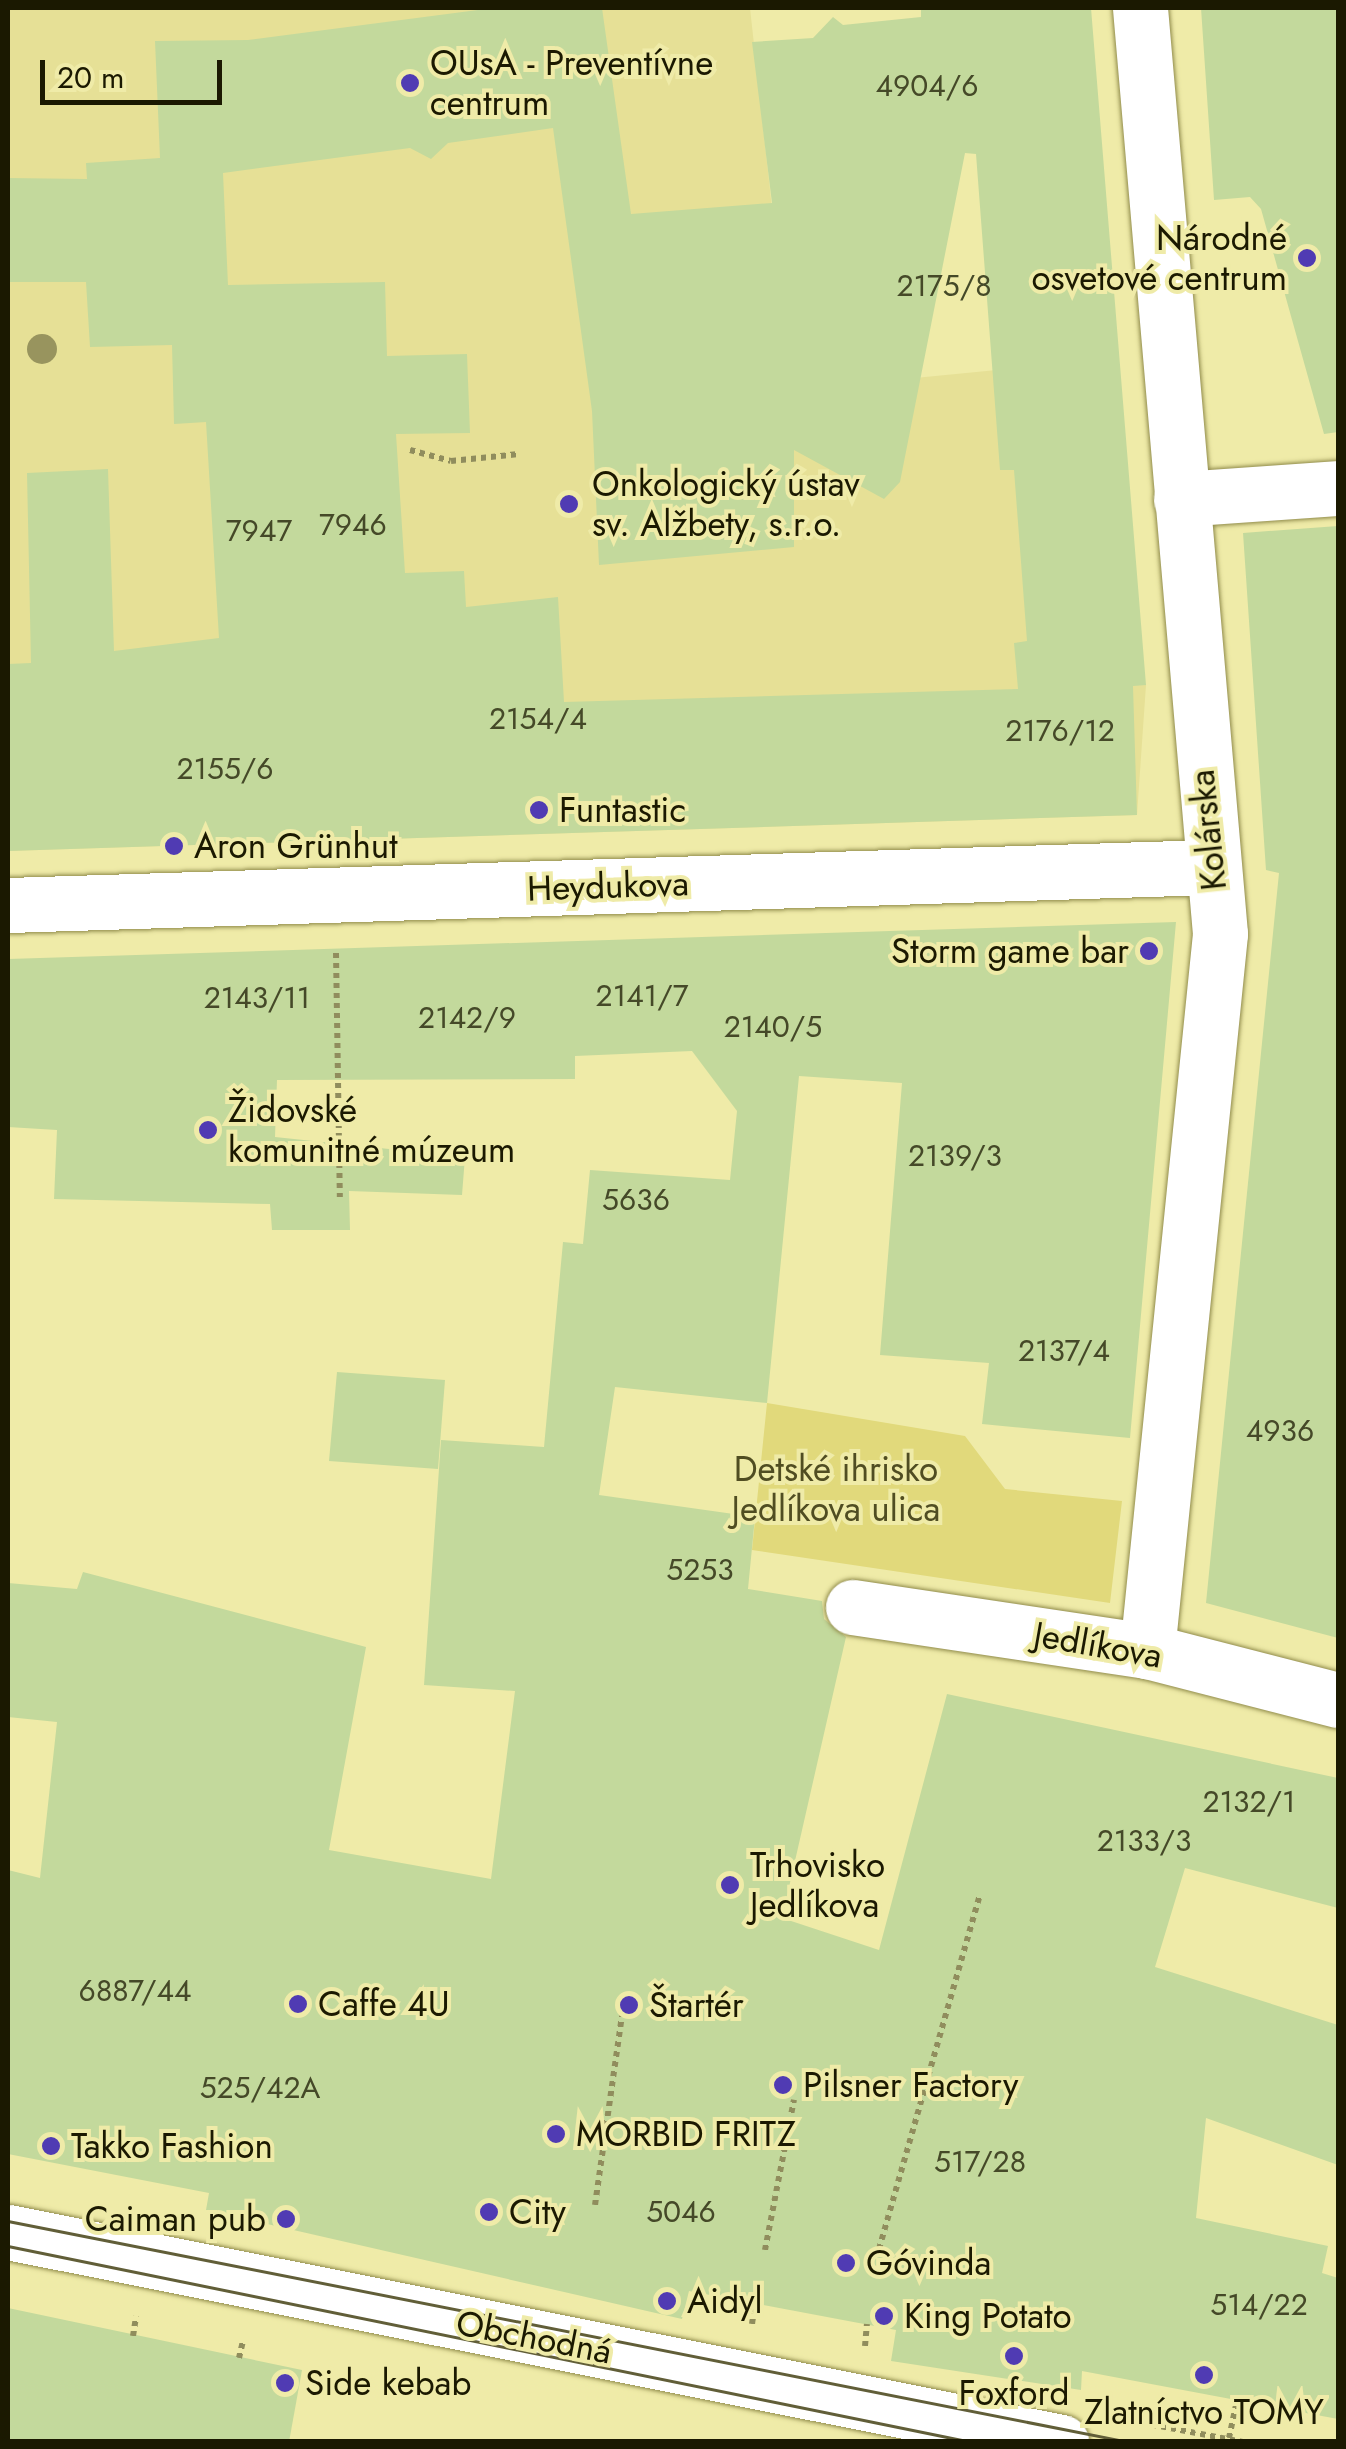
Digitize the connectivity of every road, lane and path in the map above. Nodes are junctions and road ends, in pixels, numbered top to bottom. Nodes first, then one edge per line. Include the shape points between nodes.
1 (1140, 8) edge
2 (410, 450) dead end
3 (518, 454) dead end
4 (1338, 488) edge
5 (1181, 499) junction
6 (1208, 867) junction
7 (8, 905) edge
8 (334, 938) dead end
9 (340, 1196) dead end
10 (853, 1607) dead end
11 (1148, 1650) junction
12 (1338, 1700) edge
13 (980, 1894) dead end
14 (622, 2016) dead end
15 (794, 2100) dead end
16 (595, 2205) dead end
17 (8, 2232) edge
18 (765, 2250) dead end
19 (879, 2250) dead end
20 (1237, 2399) dead end
21 (1229, 2438) dead end
22 (1061, 2442) edge

1 - 5 street, Kolárska
2 - 3 path via 451,461
4 - 5 street
5 - 6 street, Kolárska
6 - 7 street, Heydukova
6 - 11 street, Kolárska via 1220,934
8 - 9 path
10 - 11 street, Jedlíkova
11 - 12 street, Jedlíkova
13 - 19 path
14 - 16 path
15 - 18 path
17 - 22 street, Obchodná
20 - 21 path

